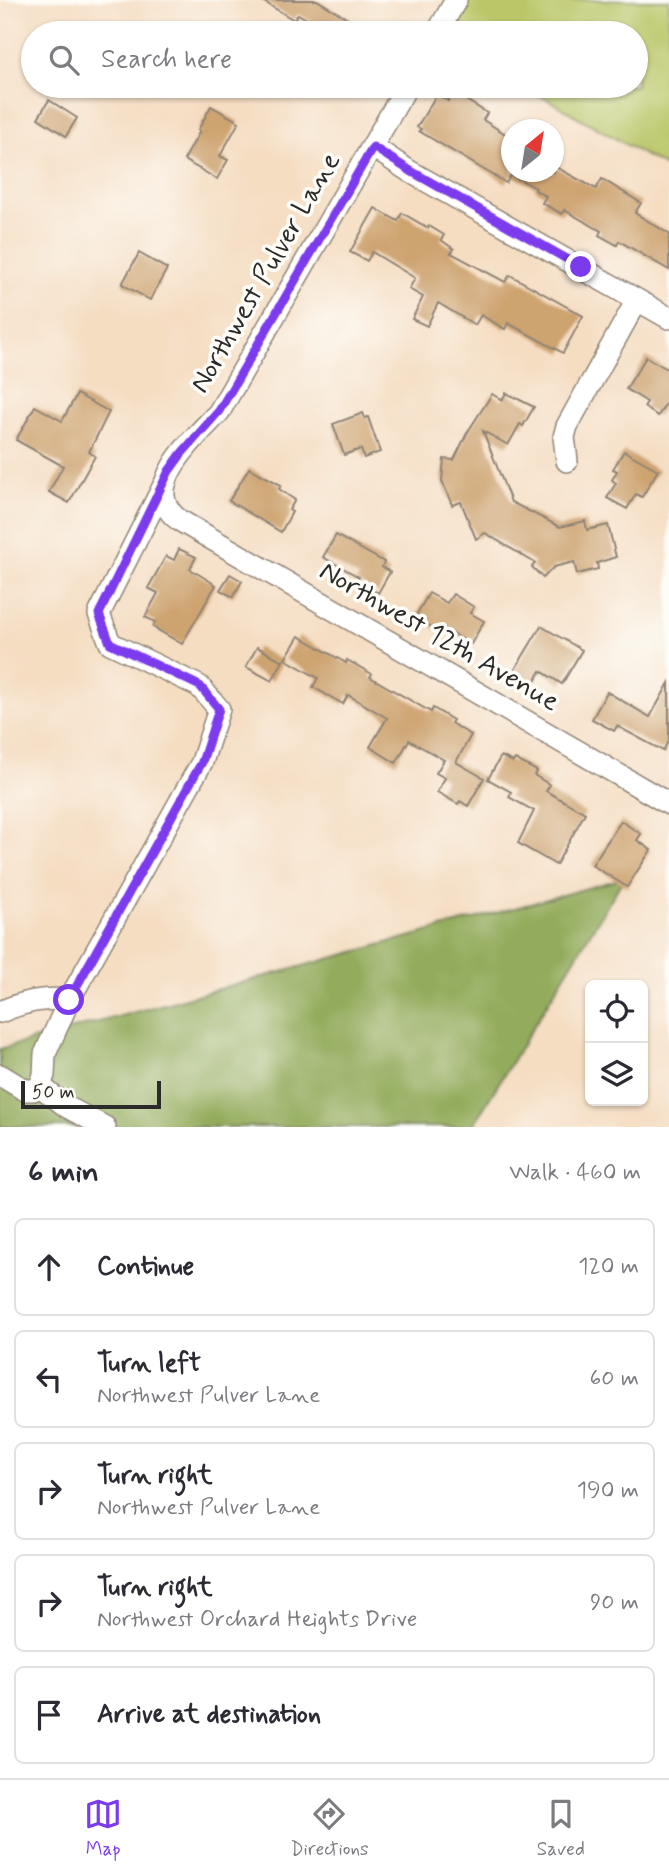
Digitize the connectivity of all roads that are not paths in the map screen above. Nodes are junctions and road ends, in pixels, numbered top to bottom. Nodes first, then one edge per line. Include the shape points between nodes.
1 (456, 0) edge
2 (444, 21) edge
3 (400, 98) edge
4 (373, 147) junction
5 (637, 300) junction
6 (669, 318) edge
7 (567, 461) dead end
8 (165, 483) junction
9 (669, 804) edge
10 (69, 1000) junction
11 (0, 1012) edge
12 (0, 1075) edge
13 (40, 1086) junction
14 (105, 1127) edge

1 - 2 street
3 - 4 street, Northwest Pulver Lane
4 - 5 street
4 - 8 street, Northwest Pulver Lane via 219,411 182,453
5 - 6 street
5 - 7 street via 567,426
8 - 9 street, Northwest 12th Avenue via 166,506 179,520
8 - 10 street, Northwest Pulver Lane via 99,614 110,643 200,686 219,709 202,762
10 - 11 street via 49,998
10 - 13 street via 45,1054
12 - 13 street via 25,1090
13 - 14 street

